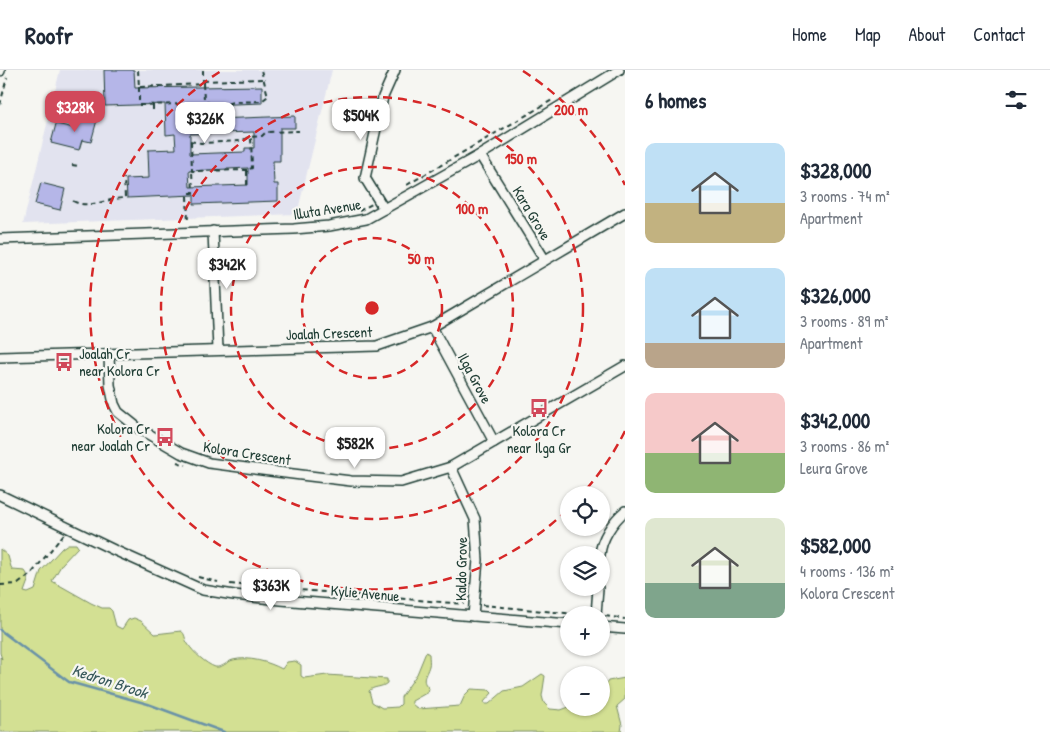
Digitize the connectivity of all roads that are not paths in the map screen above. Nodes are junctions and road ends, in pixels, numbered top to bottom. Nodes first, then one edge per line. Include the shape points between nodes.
1 (395, 70) edge
2 (619, 70) edge
3 (480, 155) junction
4 (381, 205) junction
5 (625, 213) edge
6 (213, 231) junction
7 (0, 239) edge
8 (545, 260) junction
9 (432, 327) junction
10 (218, 350) junction
11 (109, 354) junction
12 (0, 358) edge
13 (625, 366) edge
14 (494, 442) junction
15 (451, 467) junction
16 (0, 495) edge
17 (625, 511) edge
18 (601, 546) edge
19 (473, 616) junction
20 (560, 623) edge
21 (610, 628) edge
22 (625, 629) edge

1 - 4 street via 383,96 365,178
2 - 3 street, Illuta Avenue
3 - 4 street, Illuta Avenue
3 - 8 street, Kara Grove
4 - 6 street, Illuta Avenue via 366,219 329,226
5 - 8 street, Joalah Crescent
6 - 7 street, Illuta Avenue
6 - 10 street
8 - 9 street, Joalah Crescent
9 - 10 street, Joalah Crescent via 377,346
9 - 14 street, Ilga Grove
10 - 11 street, Joalah Crescent
11 - 12 street, Joalah Crescent
11 - 15 street, Kolora Crescent via 110,385 118,412 157,440 194,459 352,481 401,482
13 - 14 street, Kolora Crescent
14 - 15 street, Kolora Crescent
15 - 19 street, Kaldo Grove via 474,519 478,560
16 - 19 street, Kylie Avenue via 203,590
17 - 18 street via 616,518
19 - 20 street, Kylie Avenue
21 - 22 street

